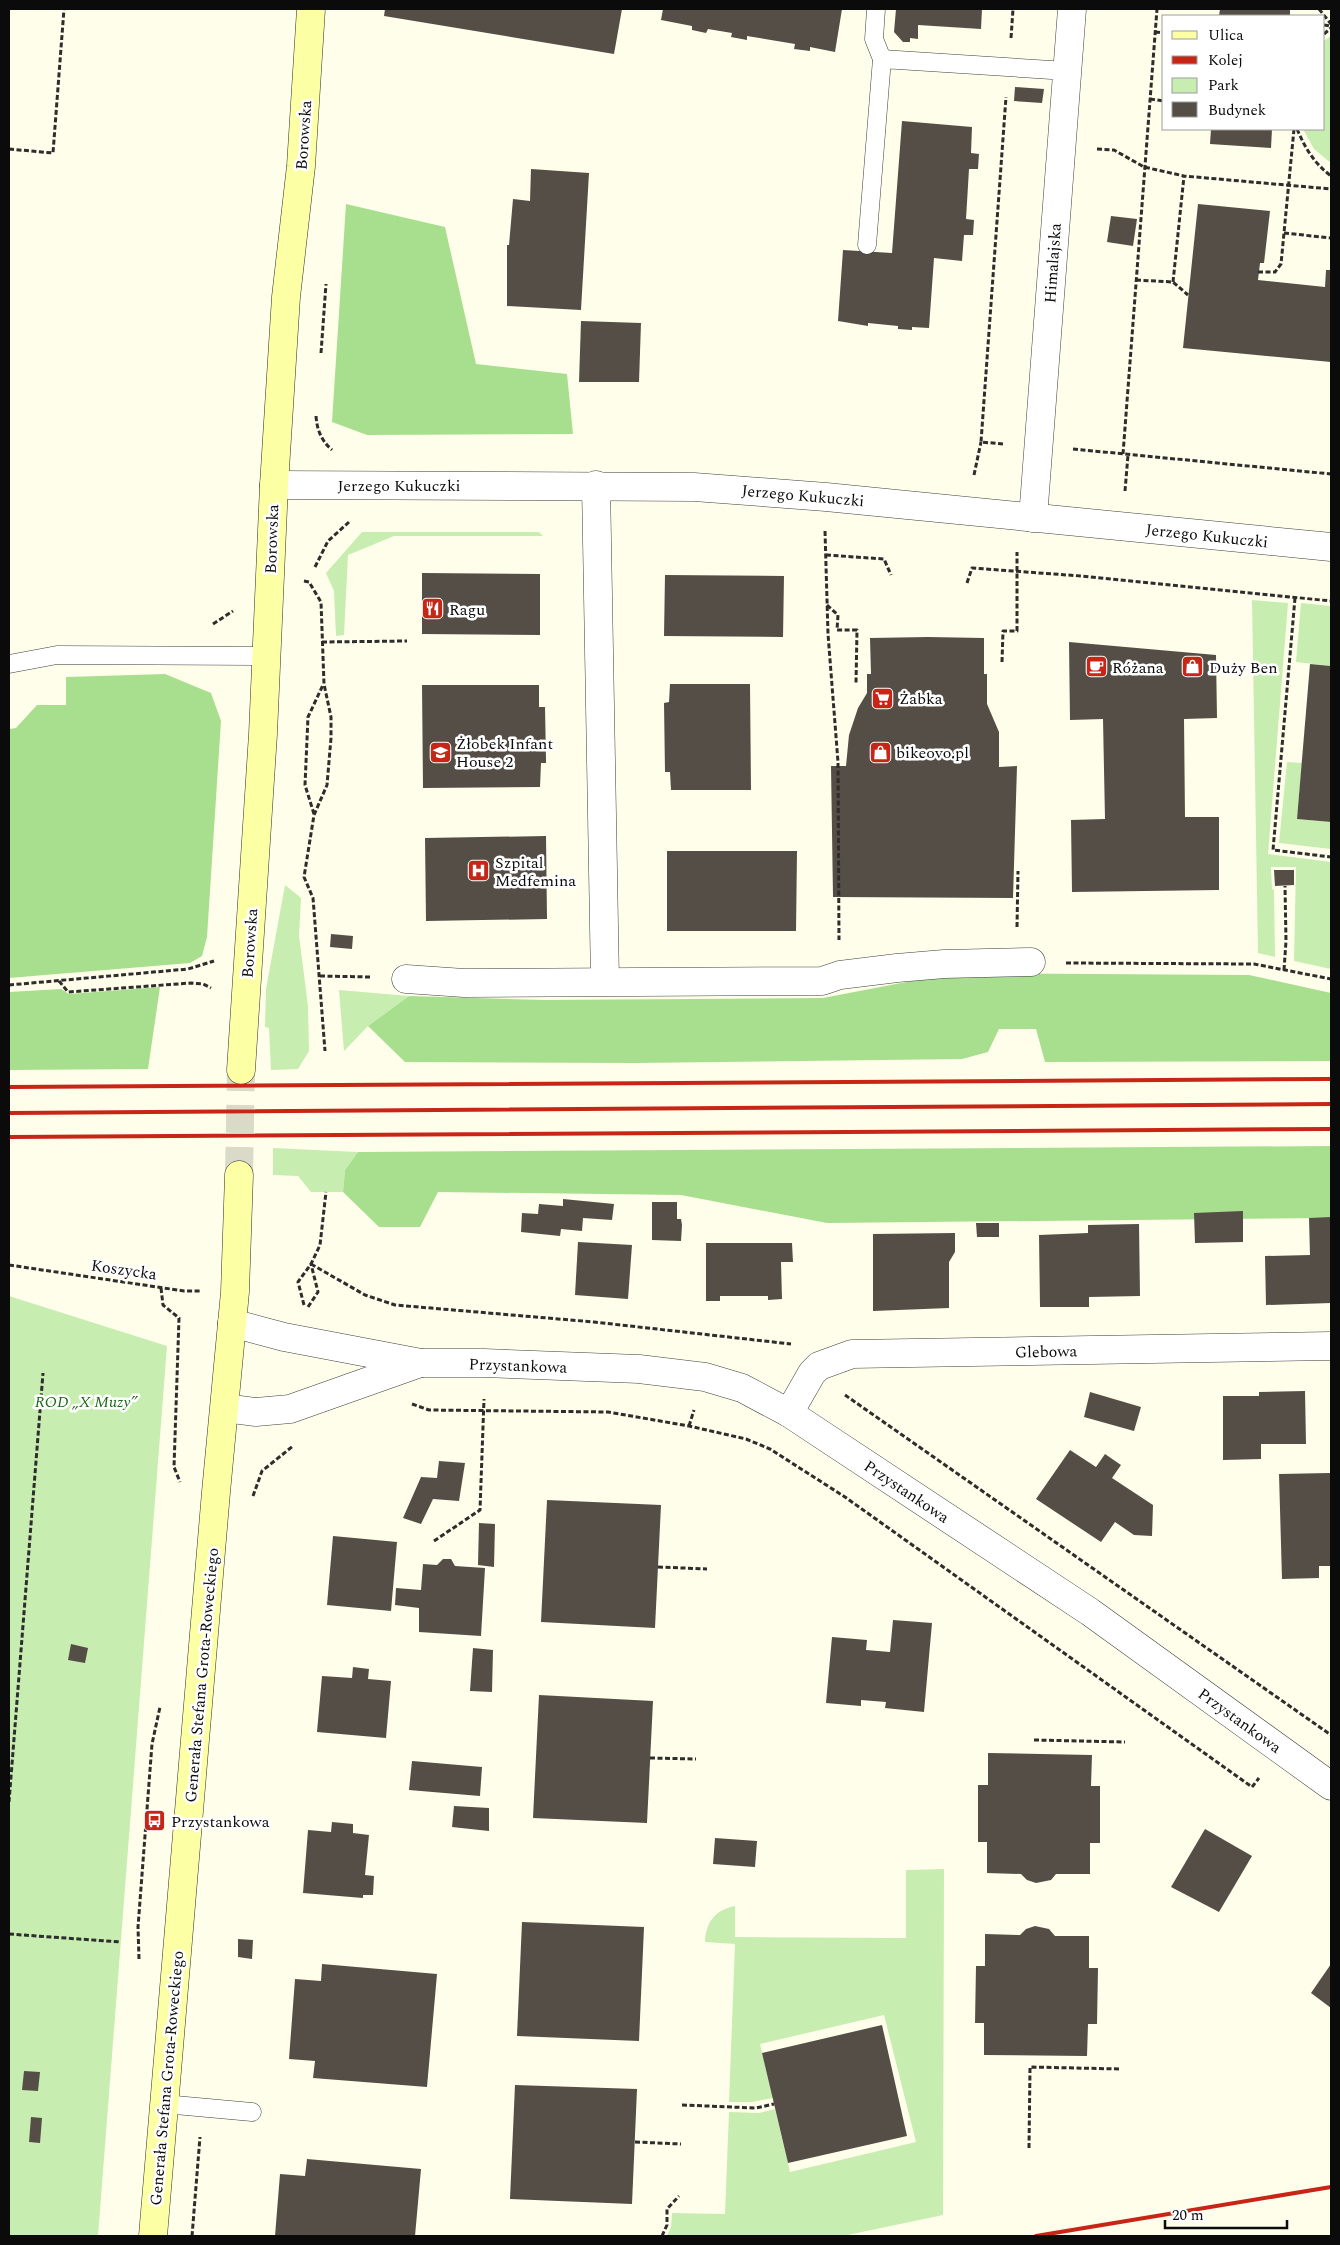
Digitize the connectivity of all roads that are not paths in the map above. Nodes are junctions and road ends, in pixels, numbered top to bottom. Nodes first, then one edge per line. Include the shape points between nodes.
1 (311, 9) edge
2 (876, 9) edge
3 (1072, 9) edge
4 (882, 58) junction
5 (1067, 71) junction
6 (867, 245) dead end
7 (274, 485) junction
8 (596, 485) junction
9 (1026, 517) junction
10 (1331, 546) edge
11 (266, 656) junction
12 (9, 664) edge
13 (1031, 962) road end
14 (406, 979) road end
15 (605, 981) junction
16 (240, 1070) tunnel mouth
17 (239, 1175) tunnel mouth
18 (232, 1323) junction
19 (1331, 1346) edge
20 (421, 1363) junction
21 (225, 1408) junction
22 (789, 1413) junction
23 (1331, 1786) edge
24 (164, 2104) junction
25 (252, 2112) dead end
26 (153, 2236) edge

1 - 7 street, Borowska via 302,166 286,297
2 - 4 lane via 874,39
3 - 5 street, Himalajska
4 - 5 lane
4 - 6 lane
5 - 9 street, Himalajska
7 - 8 street, Jerzego Kukuczki
7 - 11 street, Borowska
8 - 9 street, Jerzego Kukuczki via 694,487
8 - 15 street
9 - 10 street, Jerzego Kukuczki
11 - 12 lane via 57,655
11 - 16 street, Borowska
13 - 15 street via 944,964 840,975 822,981
14 - 15 street via 464,983
17 - 18 street, Generała Stefana Grota-Roweckiego
18 - 20 street, Przystankowa via 284,1337
18 - 21 street, Generała Stefana Grota-Roweckiego
19 - 22 street, Glebowa via 852,1354 819,1366
20 - 21 street, Przystankowa via 290,1409 256,1412
20 - 22 street, Przystankowa via 639,1369 705,1378 742,1388
21 - 24 street, Generała Stefana Grota-Roweckiego
22 - 23 street, Przystankowa via 1090,1612
24 - 25 lane
24 - 26 street, Generała Stefana Grota-Roweckiego

